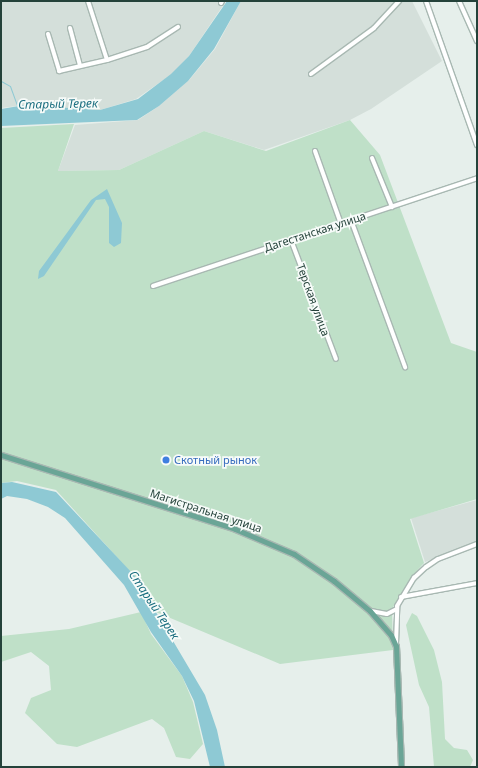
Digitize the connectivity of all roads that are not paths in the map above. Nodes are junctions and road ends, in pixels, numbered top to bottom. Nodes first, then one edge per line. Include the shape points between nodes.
1 (88, 1) edge
2 (399, 1) edge
3 (426, 1) edge
4 (459, 1) edge
5 (70, 28) dead end
6 (178, 28) dead end
7 (48, 34) dead end
8 (477, 41) edge
9 (106, 60) junction
10 (80, 66) junction
11 (311, 74) dead end
12 (477, 146) edge
13 (315, 151) dead end
14 (372, 158) dead end
15 (477, 178) edge
16 (392, 207) junction
17 (352, 220) junction
18 (341, 224) junction
19 (291, 240) junction
20 (153, 286) dead end
21 (336, 359) dead end
22 (405, 367) dead end
23 (1, 455) edge
24 (477, 544) edge
25 (477, 583) edge
26 (402, 597) junction
27 (397, 609) junction
28 (370, 611) junction
29 (396, 646) junction
30 (401, 767) edge

1 - 9 street
2 - 11 street via 374,28
3 - 12 street
4 - 8 street
5 - 10 street
6 - 9 street via 147,47
7 - 10 street via 59,71
9 - 10 street
13 - 18 street
14 - 16 street
15 - 16 street, Дагестанская улица
16 - 17 street, Дагестанская улица
17 - 18 street, Дагестанская улица
17 - 22 street
18 - 19 street, Дагестанская улица
19 - 20 street, Дагестанская улица
19 - 21 street, Терская улица
23 - 28 main road, Магистральная улица via 235,529 267,542 315,568
24 - 26 street via 453,552 426,566
25 - 26 street
26 - 27 street
27 - 28 street via 387,614
27 - 29 street
28 - 29 main road, Магистральная улица via 391,635
29 - 30 main road, Магистральная улица

